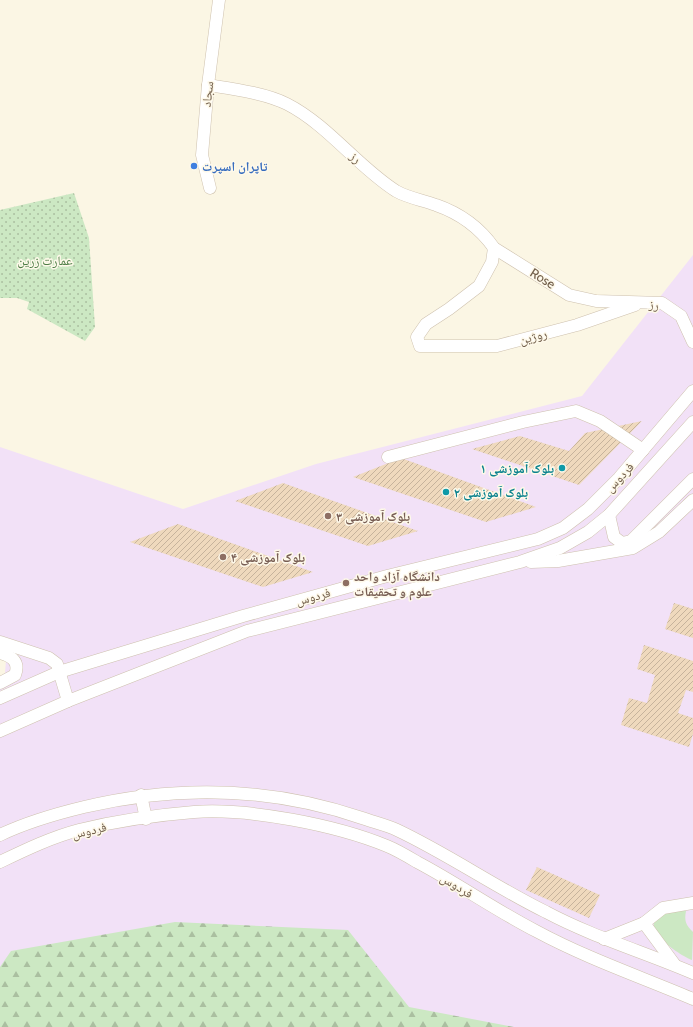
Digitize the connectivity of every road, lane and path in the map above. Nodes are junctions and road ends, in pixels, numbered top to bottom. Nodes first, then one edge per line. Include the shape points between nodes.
1 (219, 0) edge
2 (208, 85) junction
3 (210, 188) dead end
4 (494, 248) junction
5 (596, 302) joint
6 (643, 302) junction
7 (693, 342) edge
8 (693, 391) edge
9 (693, 422) edge
10 (643, 450) junction
11 (388, 457) dead end
12 (693, 479) edge
13 (693, 500) edge
14 (609, 515) junction
15 (520, 562) junction
16 (0, 642) edge
17 (0, 653) edge
18 (59, 672) junction
19 (0, 683) edge
20 (0, 698) edge
21 (68, 701) junction
22 (0, 731) edge
23 (141, 795) junction
24 (146, 819) junction
25 (0, 834) edge
26 (0, 862) edge
27 (693, 903) edge
28 (644, 924) junction
29 (589, 933) junction
30 (604, 939) junction
31 (581, 952) junction
32 (675, 965) junction
33 (693, 973) edge
34 (693, 999) edge

1 - 2 street, سجاد
2 - 3 street, سجاد via 202,155
2 - 4 street, رز via 246,92 286,104 304,114 396,190 464,218 486,237
4 - 5 street, Rose via 569,295
4 - 6 street, روژین via 492,262 478,286 426,324 417,337 420,346 497,346 577,325
5 - 6 street, رز
6 - 7 street, رز via 662,303 681,316
8 - 10 street, فردوس
9 - 14 street, فردوس
10 - 11 street via 600,421 576,411
10 - 18 street, فردوس via 588,509 563,528 538,539 387,576 243,616
12 - 14 street via 631,541 622,543 614,537
13 - 15 street via 659,532 633,548 558,561
14 - 15 street, فردوس via 588,532 560,548
15 - 21 street, فردوس via 247,631
16 - 18 street via 49,658 57,664
17 - 19 street via 9,655 17,665 15,675
18 - 20 street, فردوس
18 - 21 street
21 - 22 street, فردوس
23 - 24 street
23 - 25 street, فردوس via 72,810
23 - 29 street, فردوس via 195,791 240,792 290,798 343,811 395,829 545,912
24 - 26 street, فردوس via 78,830
24 - 31 street, فردوس via 195,812 244,814 287,819 338,830 388,846 495,909
27 - 28 street via 663,908
28 - 30 street
28 - 32 street
29 - 30 street, فردوس
29 - 31 street
30 - 32 street, فردوس
31 - 34 street, فردوس
32 - 33 street, فردوس

